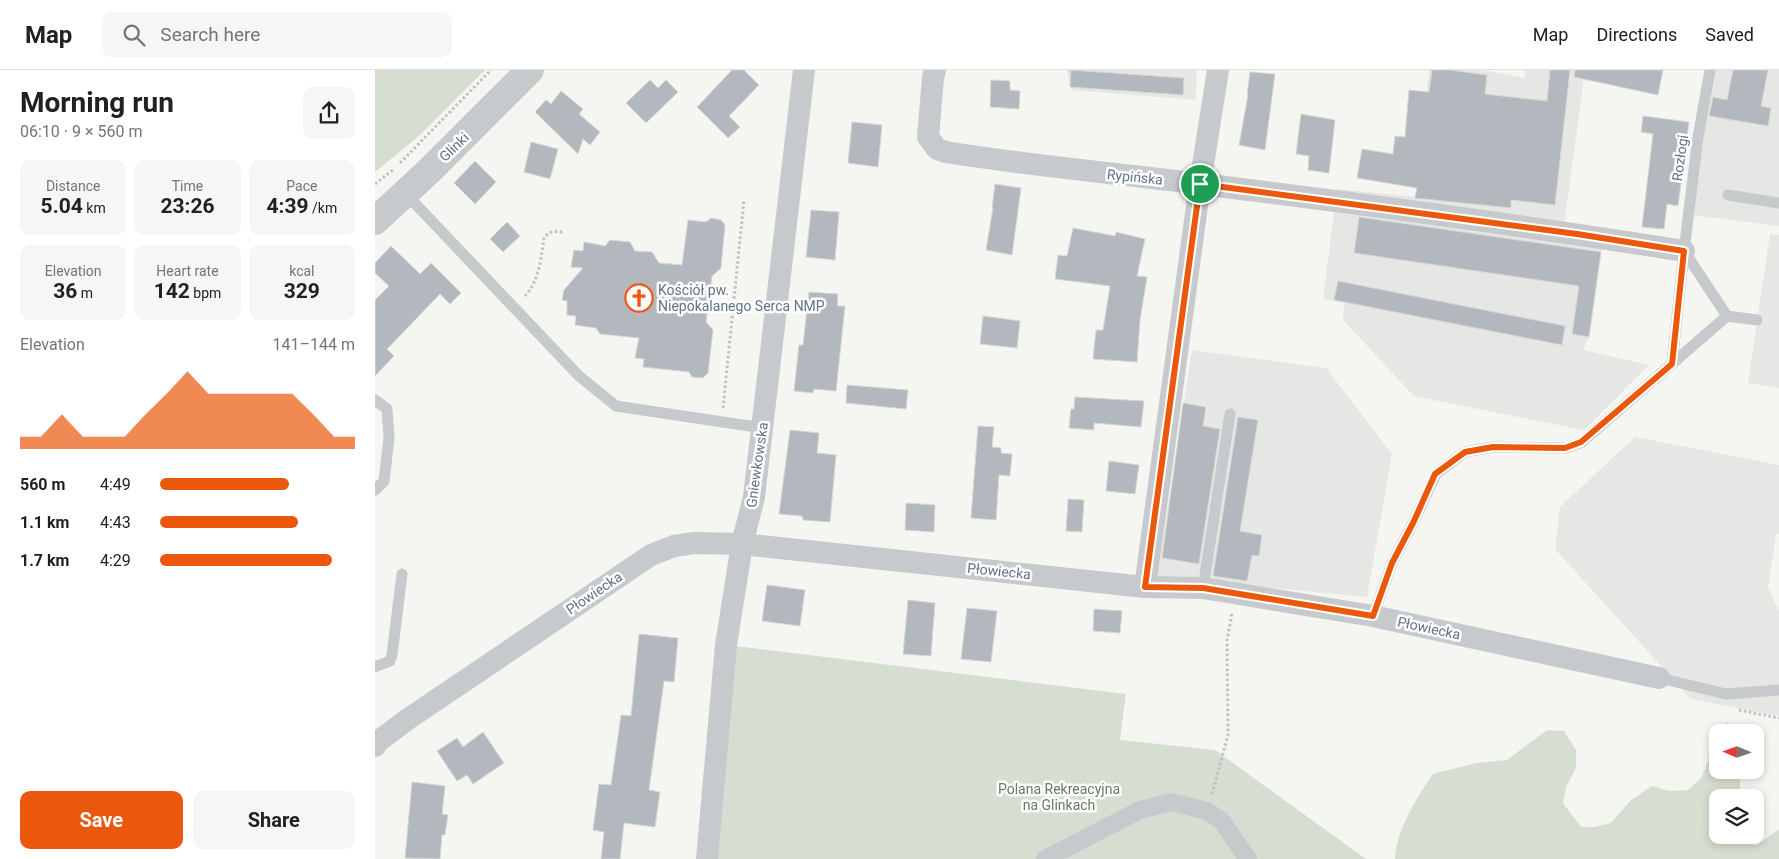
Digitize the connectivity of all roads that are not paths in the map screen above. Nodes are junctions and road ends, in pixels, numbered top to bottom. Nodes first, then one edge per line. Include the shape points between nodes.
1 (530, 70) edge
2 (804, 70) edge
3 (935, 70) edge
4 (1218, 70) edge
5 (1710, 70) edge
6 (1200, 184) junction
7 (405, 193) junction
8 (1728, 195) dead end
9 (1779, 202) edge
10 (375, 221) edge
11 (1684, 251) junction
12 (1727, 316) junction
13 (1757, 320) dead end
14 (1672, 364) junction
15 (375, 400) edge
16 (1230, 414) dead end
17 (763, 428) junction
18 (375, 490) edge
19 (742, 544) junction
20 (402, 574) dead end
21 (1145, 587) junction
22 (1203, 588) junction
23 (1373, 616) junction
24 (375, 667) edge
25 (1668, 680) joint
26 (1779, 690) edge
27 (375, 746) edge
28 (707, 859) edge
29 (1045, 859) edge
30 (1248, 859) edge

1 - 7 street, Glinki
2 - 17 street, Gniewkowska
3 - 6 street, Rypińska via 928,137 937,149 1059,168
4 - 6 street
5 - 11 lane, Rozłogi
6 - 11 street, Rypińska
6 - 21 street
7 - 10 street, Glinki
7 - 17 lane via 579,376 616,406
8 - 9 lane
11 - 12 lane
11 - 14 lane, Rozłogi
12 - 13 lane
12 - 14 lane
14 - 23 lane via 1581,442 1565,448 1493,447 1465,452 1435,474 1392,563
15 - 18 lane via 387,409 389,438 384,481
16 - 22 lane
17 - 19 street, Gniewkowska via 754,497
19 - 21 street, Płowiecka
19 - 27 street, Płowiecka via 694,543 651,555 407,719
19 - 28 street, Gniewkowska via 725,645
20 - 24 lane via 392,655 390,661
21 - 22 street, Płowiecka
22 - 23 street, Płowiecka
23 - 25 street, Płowiecka
25 - 26 lane via 1726,694
29 - 30 street via 1140,810 1171,802 1207,811 1221,820

